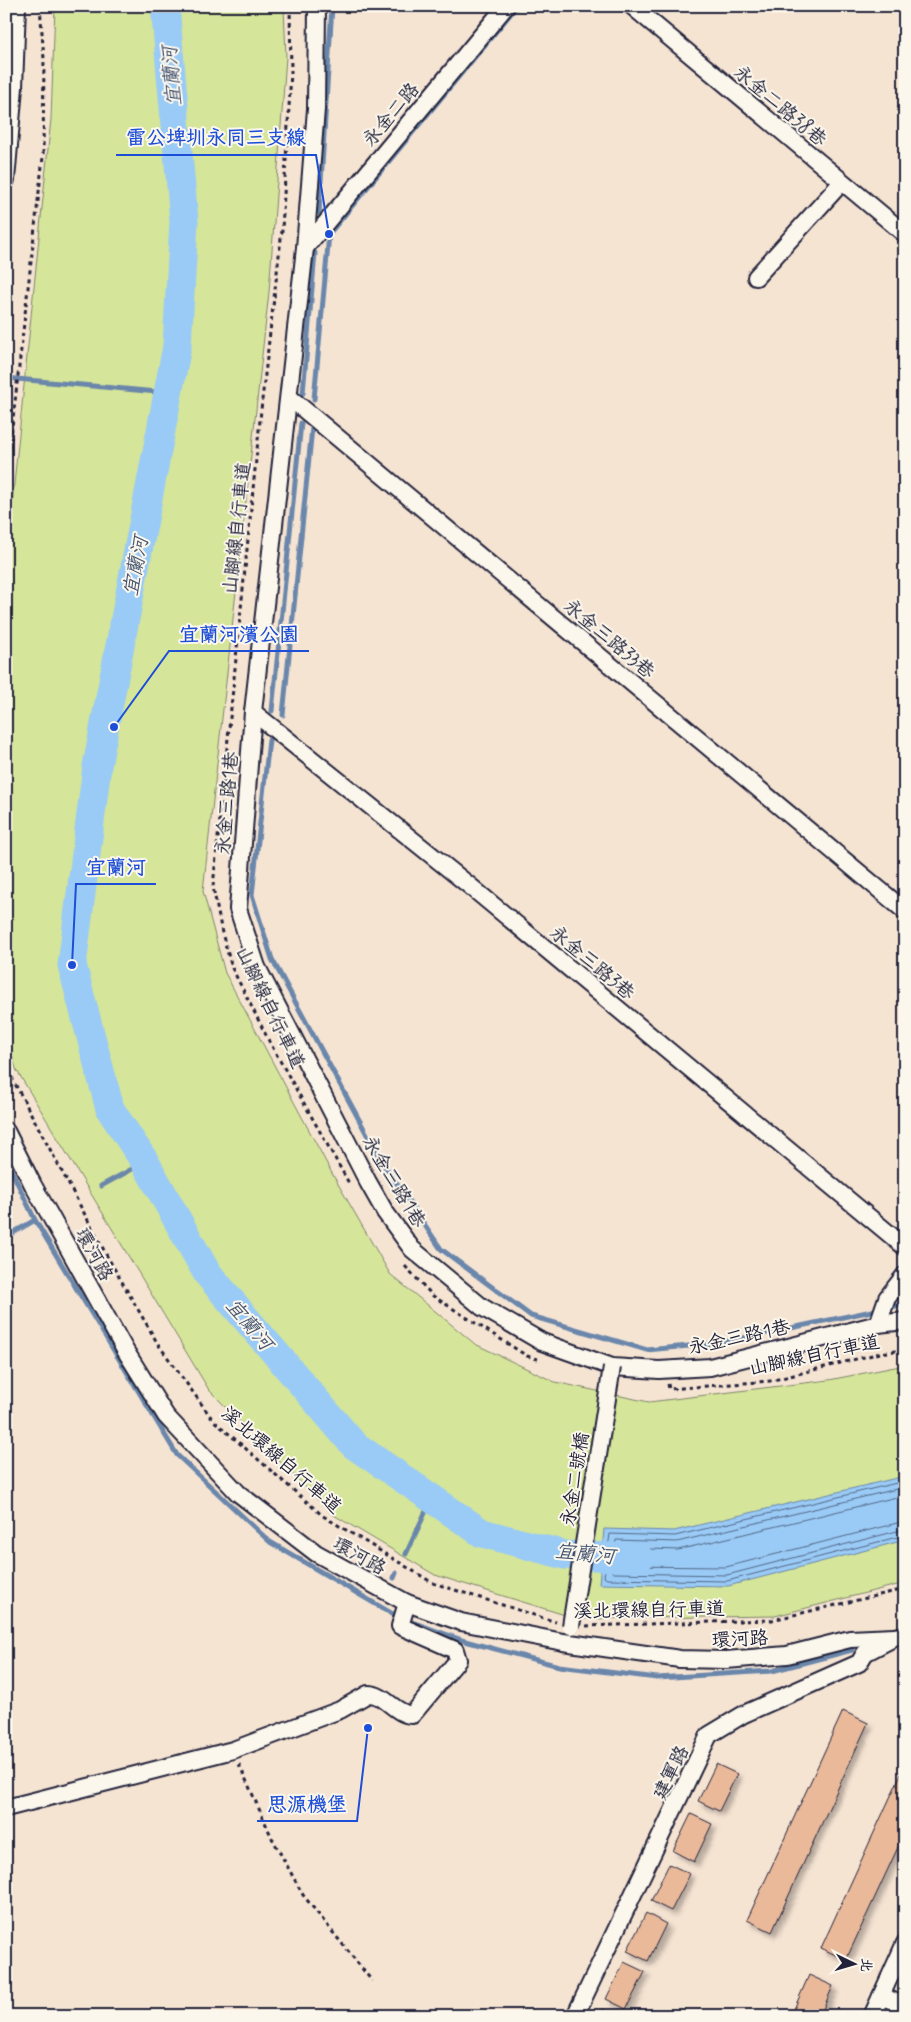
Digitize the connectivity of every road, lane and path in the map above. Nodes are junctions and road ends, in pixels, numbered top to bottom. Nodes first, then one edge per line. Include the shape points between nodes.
1 (17, 6) edge
2 (40, 6) edge
3 (290, 6) edge
4 (318, 6) edge
5 (506, 6) edge
6 (632, 6) edge
7 (6, 180) edge
8 (842, 182) junction
9 (905, 234) edge
10 (305, 248) junction
11 (756, 277) dead end
12 (289, 397) junction
13 (6, 480) edge
14 (253, 712) junction
15 (905, 911) edge
16 (6, 1054) edge
17 (6, 1131) edge
18 (352, 1188) dead end
19 (905, 1246) edge
20 (399, 1259) dead end
21 (905, 1275) edge
22 (905, 1321) edge
23 (878, 1324) junction
24 (905, 1350) edge
25 (546, 1360) dead end
26 (612, 1367) junction
27 (666, 1376) dead end
28 (905, 1590) edge
29 (407, 1603) junction
30 (571, 1626) junction
31 (899, 1636) edge
32 (563, 1642) junction
33 (233, 1750) junction
34 (6, 1808) edge
35 (905, 1943) edge
36 (372, 1981) dead end
37 (881, 1996) junction
38 (905, 2006) edge
39 (575, 2016) edge
40 (872, 2016) edge

1 - 7 street
2 - 13 path via 44,59 43,156
3 - 18 path, 山腳線自行車道 via 291,72 282,230 213,887 232,968
4 - 10 street, 永金三路1巷 via 316,109
5 - 10 street, 永金二路
6 - 8 street, 永金二路38巷
8 - 9 street, 永金二路38巷
8 - 11 street
10 - 12 street, 永金三路1巷
12 - 14 street, 永金三路1巷
12 - 15 street, 永金三路33巷
14 - 19 street, 永金三路3巷 via 478,892
14 - 26 street, 永金三路1巷 via 238,909 257,966 368,1182 412,1249 482,1307 542,1342
16 - 30 path, 溪北環線自行車道 via 13,1080 107,1256 158,1344 213,1420 323,1516 433,1583
17 - 29 street, 環河路 via 125,1350 166,1416 238,1493 316,1554
20 - 25 path via 433,1296 527,1356
21 - 23 street via 887,1298
22 - 23 street, 永金三路1巷
23 - 26 street, 永金三路1巷 via 710,1367 659,1370
24 - 27 path, 山腳線自行車道 via 770,1380 669,1389
26 - 30 street, 永金二號橋, bridge
28 - 30 path, 溪北環線自行車道 via 772,1620
29 - 32 street, 環河路 via 461,1622
29 - 33 street via 400,1626 455,1650 458,1660 417,1711 412,1715 404,1714 381,1697 368,1694 340,1710
30 - 32 street, 永金二號橋
31 - 32 street, 環河路 via 850,1640 787,1655 726,1660 680,1659
31 - 39 street, 建軍路 via 865,1654 860,1664 744,1714 709,1735
33 - 34 street
33 - 36 path via 272,1838 303,1895
35 - 37 street
37 - 38 street
37 - 40 street

